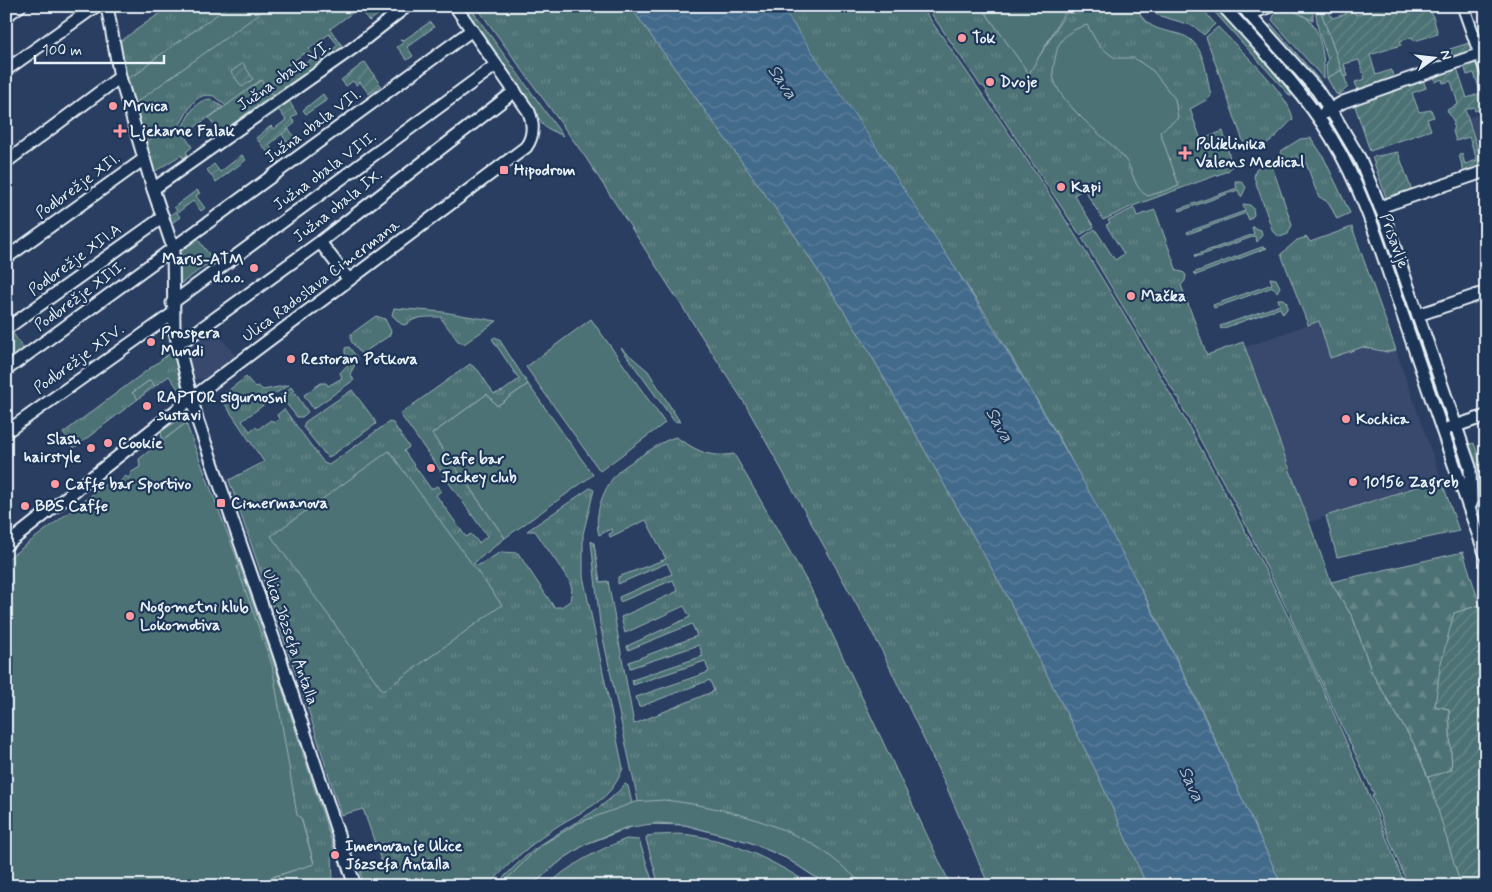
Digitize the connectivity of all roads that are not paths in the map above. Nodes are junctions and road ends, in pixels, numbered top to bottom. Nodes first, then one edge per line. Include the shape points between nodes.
1 (20, 6) edge
2 (96, 6) edge
3 (107, 6) edge
4 (407, 6) edge
5 (455, 6) edge
6 (1223, 6) edge
7 (1271, 6) edge
8 (1463, 6) edge
9 (1246, 10) edge
10 (6, 16) edge
11 (472, 30) junction
12 (1483, 53) edge
13 (496, 65) junction
14 (6, 70) edge
15 (1486, 71) edge
16 (120, 78) junction
17 (515, 91) junction
18 (1330, 109) junction
19 (1318, 116) junction
20 (144, 158) junction
21 (6, 162) edge
22 (1486, 171) edge
23 (153, 189) junction
24 (1380, 207) junction
25 (163, 217) junction
26 (320, 242) junction
27 (173, 248) junction
28 (6, 258) edge
29 (349, 280) junction
30 (1486, 292) edge
31 (172, 308) junction
32 (1418, 315) junction
33 (6, 329) edge
34 (177, 342) junction
35 (6, 370) edge
36 (192, 398) junction
37 (1486, 416) edge
38 (1456, 426) junction
39 (1443, 430) junction
40 (6, 432) edge
41 (1473, 520) junction
42 (6, 545) edge
43 (1486, 556) edge
44 (355, 886) edge

1 - 10 street
2 - 14 street
3 - 16 street, Ulica Józsefa Antalla
4 - 23 street, Južna obala VI. via 356,46
5 - 11 street, Ulica Radoslava Cimermana
6 - 19 street, Prisavlje
7 - 9 street
8 - 12 street
9 - 18 street, Prisavlje
11 - 13 street, Ulica Radoslava Cimermana
11 - 27 street, Južna obala VII.
12 - 15 street
12 - 18 street
13 - 17 street, Ulica Radoslava Cimermana
13 - 31 street, Južna obala VIII.
16 - 20 street, Ulica Józsefa Antalla
16 - 21 street
17 - 26 street, Južna obala IX.
17 - 29 street, Ulica Radoslava Cimermana via 532,120 532,134 526,147
18 - 19 street
18 - 24 street, Prisavlje via 1360,159
19 - 39 street, Prisavlje via 1348,168 1367,212
20 - 23 street, Ulica Józsefa Antalla
20 - 28 street, Podbrežje XII.
22 - 24 street
23 - 25 street, Ulica Józsefa Antalla
24 - 32 street, Prisavlje
25 - 27 street, Ulica Józsefa Antalla
25 - 33 street, Podbrežje XII.A
26 - 29 street
26 - 34 street, Južna obala IX. via 188,338
27 - 31 street, Ulica Józsefa Antalla
27 - 35 street, Podbrežje XIII.
29 - 36 street, Ulica Radoslava Cimermana
30 - 32 street
31 - 34 street, Ulica Józsefa Antalla
31 - 40 street, Podbrežje XIV.
32 - 38 street, Prisavlje
34 - 36 street, Ulica Józsefa Antalla
36 - 42 street, Ulica Radoslava Cimermana
36 - 44 street, Ulica Józsefa Antalla via 196,419 278,651
37 - 38 street
38 - 39 street
38 - 41 street, Prisavlje via 1470,466
39 - 41 street, Prisavlje
41 - 43 street, Prisavlje

